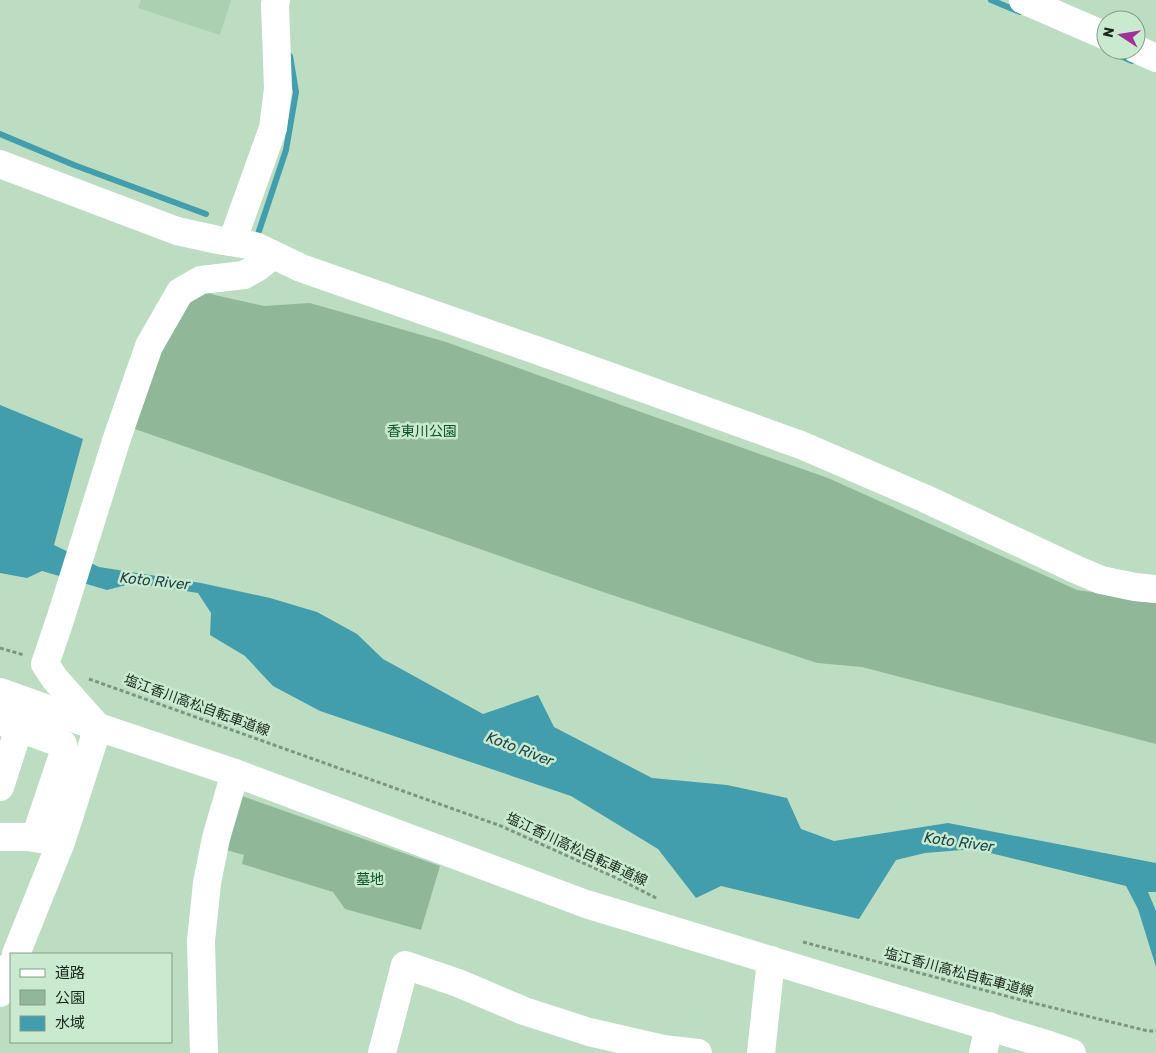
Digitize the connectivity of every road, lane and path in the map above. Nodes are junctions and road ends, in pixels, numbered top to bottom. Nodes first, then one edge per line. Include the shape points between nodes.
1 (276, 0) edge
2 (1023, 0) edge
3 (1096, 32) edge
4 (0, 164) edge
5 (232, 242) junction
6 (273, 255) junction
7 (1156, 589) edge
8 (0, 648) edge
9 (45, 664) junction
10 (85, 677) dead end
11 (0, 692) edge
12 (10, 725) edge
13 (98, 727) junction
14 (235, 773) junction
15 (0, 787) edge
16 (39, 826) dead end
17 (0, 837) edge
18 (61, 842) junction
19 (662, 901) dead end
20 (802, 942) dead end
21 (16, 953) edge
22 (771, 960) junction
23 (10, 968) edge
24 (0, 993) edge
25 (989, 1026) junction
26 (1156, 1032) edge
27 (204, 1053) edge
28 (382, 1053) edge
29 (698, 1053) edge
30 (761, 1053) edge
31 (983, 1053) edge
32 (1072, 1053) edge

1 - 5 street via 278,89 272,128
2 - 3 street
4 - 5 street via 177,231
5 - 6 street via 255,246
6 - 7 street via 301,268 802,445 1101,580
6 - 9 street via 244,275 201,280 180,292 149,346
8 - 9 path
9 - 13 street
10 - 19 path, 塩江香川高松自転車道線 via 501,826
11 - 13 street
12 - 15 street
12 - 16 street via 63,744 64,755
13 - 14 street
13 - 18 street
14 - 22 street via 586,904
14 - 27 street via 207,883 201,941
17 - 18 street
18 - 21 street
20 - 26 path, 塩江香川高松自転車道線
22 - 25 street
22 - 30 street
23 - 24 street
25 - 31 street
25 - 32 street
28 - 29 street via 405,965 458,982 524,1011 589,1032 663,1049

